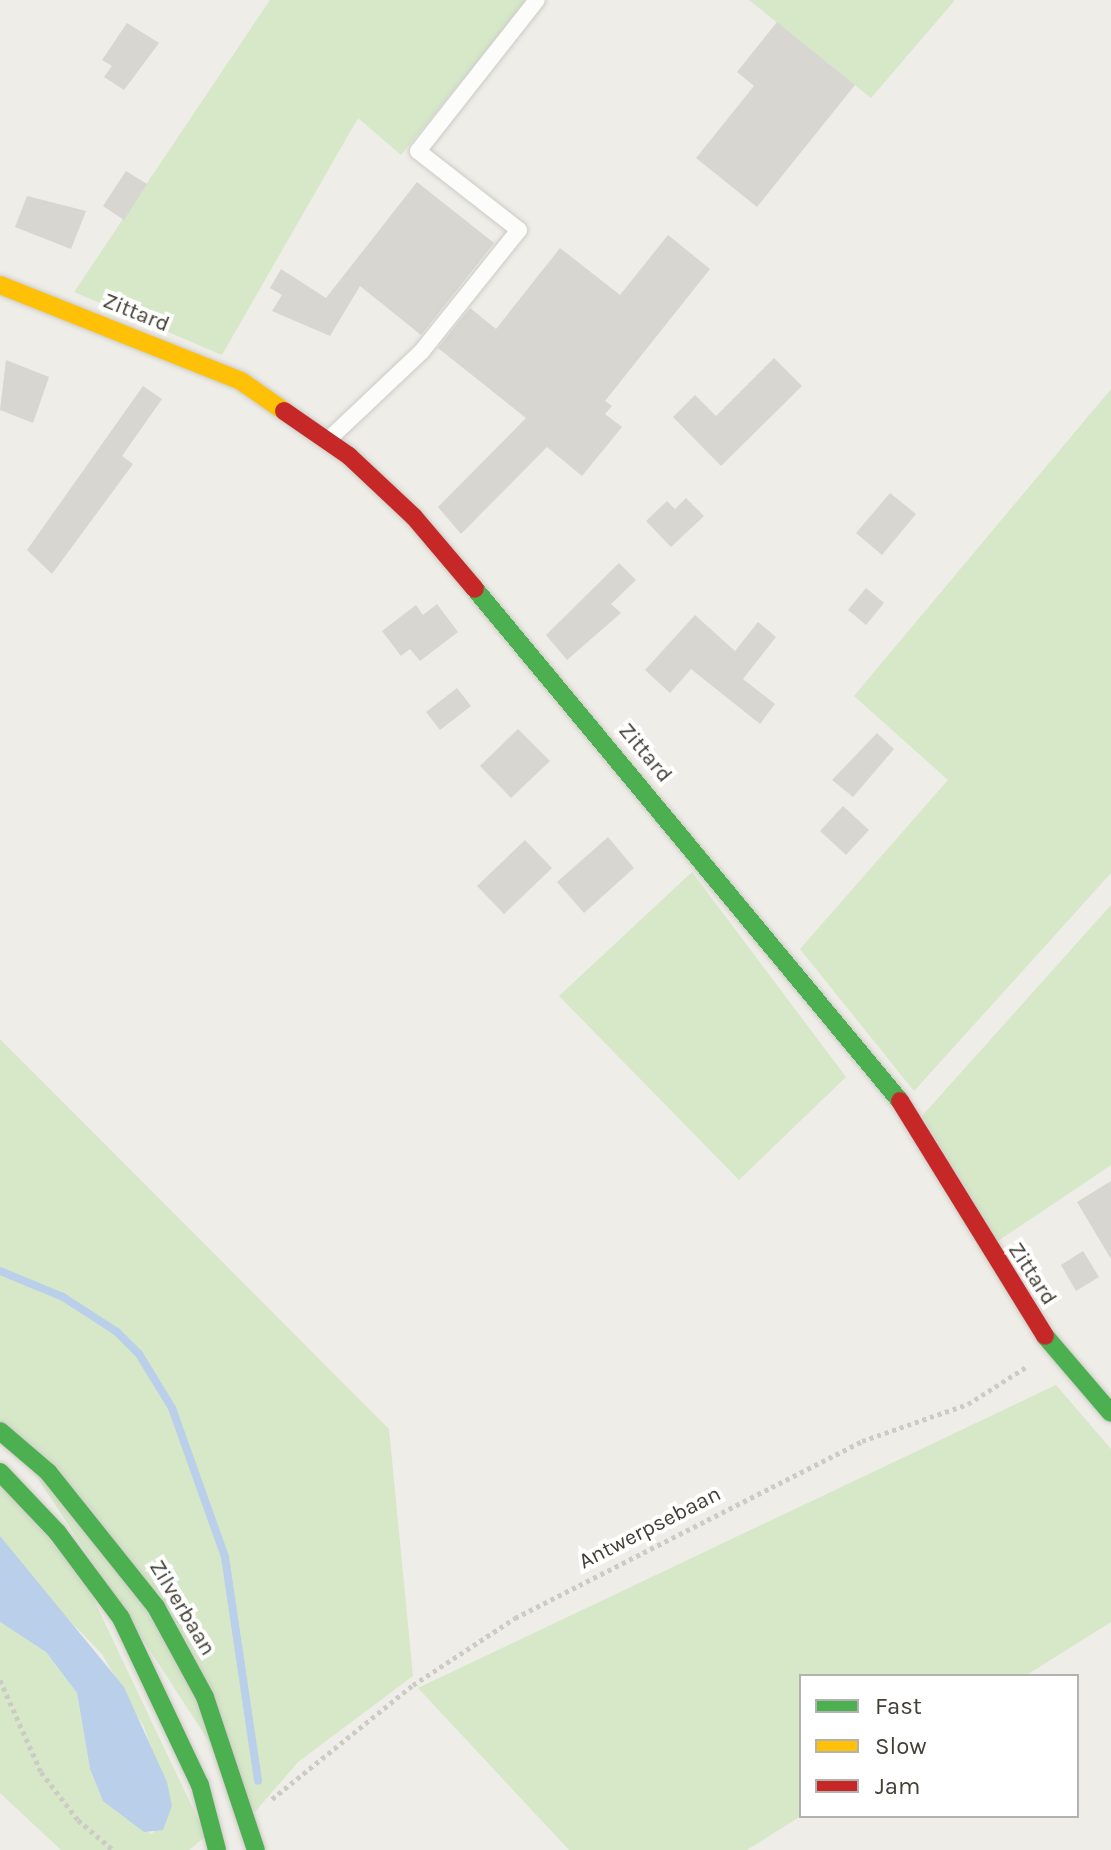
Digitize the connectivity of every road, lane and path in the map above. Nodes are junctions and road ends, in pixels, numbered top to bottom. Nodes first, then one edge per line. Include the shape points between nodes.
1 (537, 0) edge
2 (0, 285) edge
3 (327, 440) junction
4 (1054, 1349) junction
5 (1111, 1413) edge
6 (0, 1431) edge
7 (0, 1472) edge
8 (0, 1680) edge
9 (288, 1783) dead end
10 (113, 1850) edge
11 (217, 1850) edge
12 (256, 1850) edge

1 - 3 lane via 418,151 519,230 422,351
2 - 3 street, Zittard via 241,381
3 - 4 street, Zittard via 414,517 861,1048
4 - 5 street, Zittard
4 - 9 path, Antwerpsebaan via 968,1404 849,1447 515,1618 413,1685
6 - 12 street, Zilverbaan via 48,1472 125,1561 156,1607 205,1697
7 - 11 street via 57,1532 121,1618 200,1785
8 - 10 path via 41,1772 78,1820

